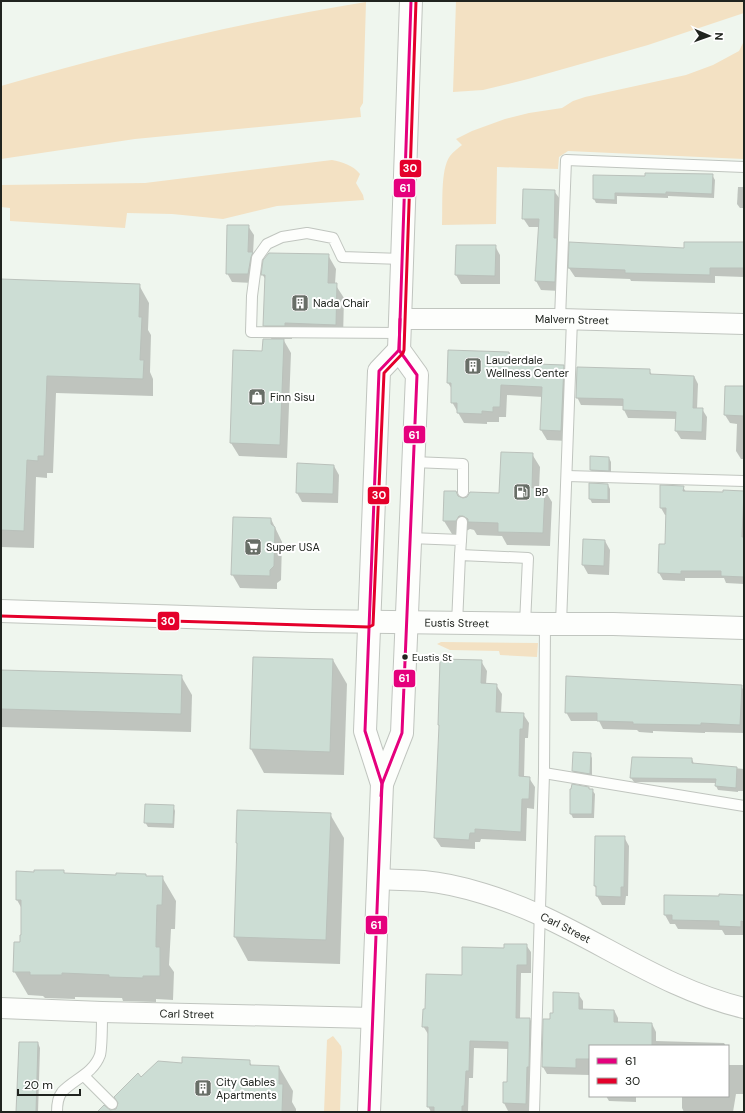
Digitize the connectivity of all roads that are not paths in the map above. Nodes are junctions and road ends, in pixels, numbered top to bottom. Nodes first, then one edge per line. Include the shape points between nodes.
1 (411, 1) edge
2 (744, 167) edge
3 (402, 259) junction
4 (566, 319) junction
5 (744, 324) edge
6 (400, 334) junction
7 (413, 462) junction
8 (567, 476) junction
9 (744, 481) edge
10 (463, 492) dead end
11 (462, 522) dead end
12 (410, 538) junction
13 (461, 540) junction
14 (460, 555) junction
15 (1, 610) edge
16 (369, 622) junction
17 (407, 623) junction
18 (457, 624) junction
19 (544, 624) junction
20 (744, 628) edge
21 (544, 773) junction
22 (382, 784) junction
23 (744, 806) edge
24 (378, 879) junction
25 (540, 915) junction
26 (1, 1008) edge
27 (744, 1008) edge
28 (102, 1012) junction
29 (373, 1018) junction
30 (84, 1076) junction
31 (112, 1104) dead end
32 (57, 1112) edge
33 (369, 1112) edge
34 (534, 1112) edge

1 - 3 main road
2 - 4 lane via 566,160
3 - 6 main road
3 - 6 lane via 342,257 333,238 308,234 282,238 267,244 256,258 251,332
4 - 5 street, Malvern Street
4 - 6 street, Malvern Street
4 - 8 lane
6 - 7 main road via 417,375
6 - 16 main road via 379,371
7 - 10 lane via 463,464
7 - 12 main road
8 - 9 lane
8 - 19 lane
11 - 13 lane
12 - 13 lane
12 - 17 main road
13 - 14 lane
14 - 18 lane
14 - 19 lane via 528,558
15 - 16 main road, Eustis Street
16 - 17 main road, Eustis Street
16 - 22 main road via 365,731
17 - 18 main road, Eustis Street
17 - 22 main road via 402,733
18 - 19 main road, Eustis Street
19 - 20 main road, Eustis Street
19 - 21 lane
21 - 23 lane
21 - 25 lane
22 - 24 main road
24 - 25 street, Carl Street via 448,885 503,900
24 - 29 main road
25 - 27 street, Carl Street via 683,988 724,1004
25 - 34 lane
26 - 28 street, Carl Street
28 - 29 street, Carl Street
28 - 30 lane via 100,1055
29 - 33 main road
30 - 31 lane
30 - 32 lane via 62,1092

